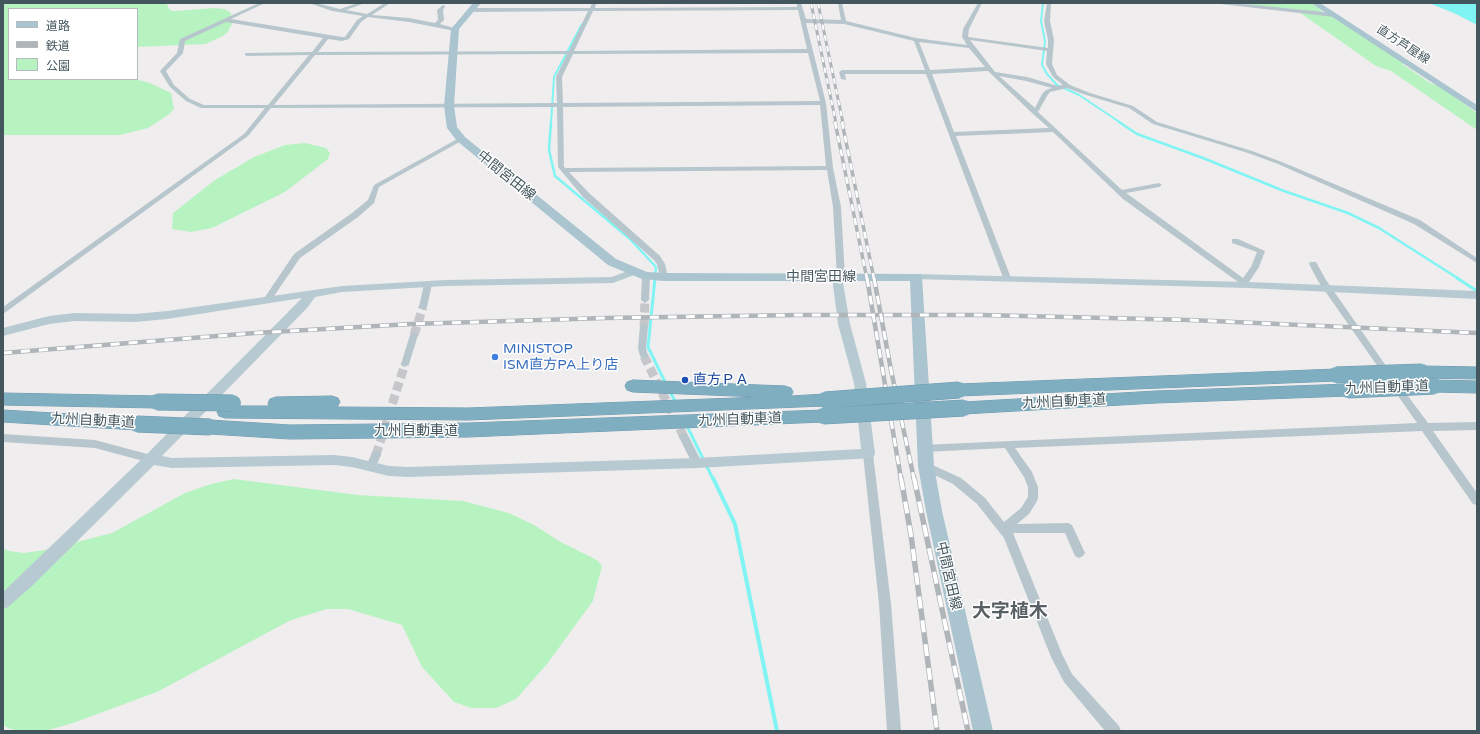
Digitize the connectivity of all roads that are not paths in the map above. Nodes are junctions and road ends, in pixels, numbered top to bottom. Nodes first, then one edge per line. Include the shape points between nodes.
1 (203, 3) edge
2 (240, 3) edge
3 (263, 3) edge
4 (311, 3) edge
5 (363, 3) edge
6 (388, 3) edge
7 (477, 3) edge
8 (595, 3) edge
9 (840, 3) edge
10 (980, 3) edge
11 (1049, 3) edge
12 (1221, 3) edge
13 (1315, 3) edge
14 (319, 4) edge
15 (800, 5) edge
16 (443, 6) dead end
17 (591, 9) junction
18 (471, 10) junction
19 (341, 11) junction
20 (1334, 15) junction
21 (370, 16) junction
22 (226, 20) junction
23 (804, 22) junction
24 (844, 22) junction
25 (435, 26) junction
26 (455, 29) junction
27 (327, 37) junction
28 (966, 38) junction
29 (916, 40) junction
30 (971, 47) junction
31 (1051, 50) junction
32 (810, 51) junction
33 (453, 52) junction
34 (570, 52) junction
35 (247, 54) dead end
36 (311, 54) junction
37 (991, 71) junction
38 (928, 72) junction
39 (844, 79) dead end
40 (1068, 86) junction
41 (1058, 88) junction
42 (823, 103) junction
43 (558, 105) junction
44 (449, 106) junction
45 (269, 107) junction
46 (1477, 109) edge
47 (1034, 112) junction
48 (1054, 130) junction
49 (952, 134) junction
50 (462, 139) junction
51 (830, 168) junction
52 (563, 170) junction
53 (1159, 185) dead end
54 (1121, 192) junction
55 (1235, 241) dead end
56 (1477, 261) edge
57 (1313, 264) dead end
58 (633, 272) junction
59 (646, 276) junction
60 (664, 277) junction
61 (839, 277) junction
62 (916, 278) junction
63 (1007, 278) junction
64 (428, 284) junction
65 (1246, 284) junction
66 (1328, 289) junction
67 (311, 294) junction
68 (1477, 296) edge
69 (267, 300) junction
70 (645, 300) tunnel mouth
71 (423, 307) tunnel mouth
72 (3, 311) edge
73 (644, 326) tunnel mouth
74 (3, 332) edge
75 (414, 335) tunnel mouth
76 (644, 356) tunnel mouth
77 (405, 364) tunnel mouth
78 (1477, 372) edge
79 (632, 386) dead end
80 (1477, 387) edge
81 (3, 399) edge
82 (332, 402) dead end
83 (824, 403) junction
84 (229, 408) junction
85 (3, 416) edge
86 (1477, 426) edge
87 (1424, 427) junction
88 (684, 437) tunnel mouth
89 (3, 438) edge
90 (1008, 445) junction
91 (925, 448) junction
92 (868, 454) junction
93 (151, 459) junction
94 (697, 463) junction
95 (926, 466) junction
96 (1477, 500) edge
97 (1003, 530) junction
98 (1079, 552) dead end
99 (3, 602) edge
100 (894, 731) edge
101 (983, 731) edge
102 (1114, 731) edge

1 - 2 street
3 - 22 street
4 - 14 street
5 - 19 street
6 - 21 street
7 - 18 main road
8 - 17 street
9 - 24 street
10 - 28 street via 966,29
11 - 31 street via 1047,21
12 - 20 street
13 - 20 main road, 直方芦屋線
14 - 19 street
15 - 17 street
15 - 23 street
16 - 25 street via 440,10 441,20
17 - 18 street
17 - 34 street
18 - 26 main road
19 - 21 street
20 - 46 main road, 直方芦屋線
21 - 25 street
21 - 27 street via 359,21 347,38
22 - 27 street
22 - 45 street via 182,40 180,53 164,71 168,81 188,100 203,107
23 - 24 street
23 - 32 street
24 - 29 street
25 - 26 street
26 - 33 main road, 中間宮田線
27 - 36 street
28 - 30 street
28 - 31 street
29 - 30 street
29 - 38 street
30 - 37 street
31 - 40 street via 1051,71
32 - 34 street
32 - 42 street
33 - 34 street
33 - 36 street
33 - 44 main road, 中間宮田線
34 - 43 street via 559,77
35 - 36 street
36 - 45 street
37 - 38 street
37 - 41 street
37 - 47 street
38 - 39 street via 842,72
38 - 49 street
40 - 41 street
40 - 56 street via 1131,107 1155,123 1250,152 1312,175 1416,222
41 - 47 street via 1048,91
42 - 43 street
42 - 51 street
43 - 44 street
43 - 52 street
44 - 45 street
44 - 50 main road, 中間宮田線 via 452,128
45 - 72 street via 246,135
47 - 48 street
48 - 49 street
48 - 54 street
49 - 63 street
50 - 58 main road, 中間宮田線 via 612,262
50 - 69 street via 376,186 371,201 360,211 298,256
51 - 52 street
51 - 61 street via 837,207
52 - 60 street via 586,196 657,258
53 - 54 street
54 - 65 street
55 - 65 street via 1261,251
57 - 66 street
58 - 59 main road, 中間宮田線
58 - 64 street via 613,280
59 - 60 main road, 中間宮田線
59 - 70 street
60 - 61 main road, 中間宮田線
61 - 62 main road, 中間宮田線
61 - 92 street via 844,324 860,383
62 - 63 street
62 - 91 main road, 中間宮田線
63 - 65 street
64 - 67 street via 342,289
64 - 71 street
65 - 66 street
66 - 68 street
66 - 87 street
67 - 69 street
67 - 93 street
69 - 74 street via 135,318 75,317 50,320
73 - 76 street
75 - 77 street
78 - 83 highway, 九州自動車道, bridge via 959,390 875,396
79 - 83 highway
80 - 83 highway, 九州自動車道, bridge via 1434,386 1156,397 964,408
81 - 84 highway, 九州自動車道
82 - 84 highway
83 - 84 highway, 九州自動車道 via 468,414
83 - 85 highway, 九州自動車道, bridge via 468,430 290,432
86 - 87 street
87 - 90 street
87 - 96 street
88 - 94 street
89 - 93 street via 95,444
90 - 91 street
90 - 97 street via 1028,475 1033,487 1033,498 1025,511
91 - 95 main road, 中間宮田線
92 - 94 street
92 - 100 street via 885,604
93 - 94 street via 172,463 374,461 389,471 408,472
93 - 99 street
95 - 97 street via 957,481 981,501
95 - 101 main road, 中間宮田線
97 - 98 street via 1068,528
97 - 102 street via 1008,535 1057,658 1068,678

